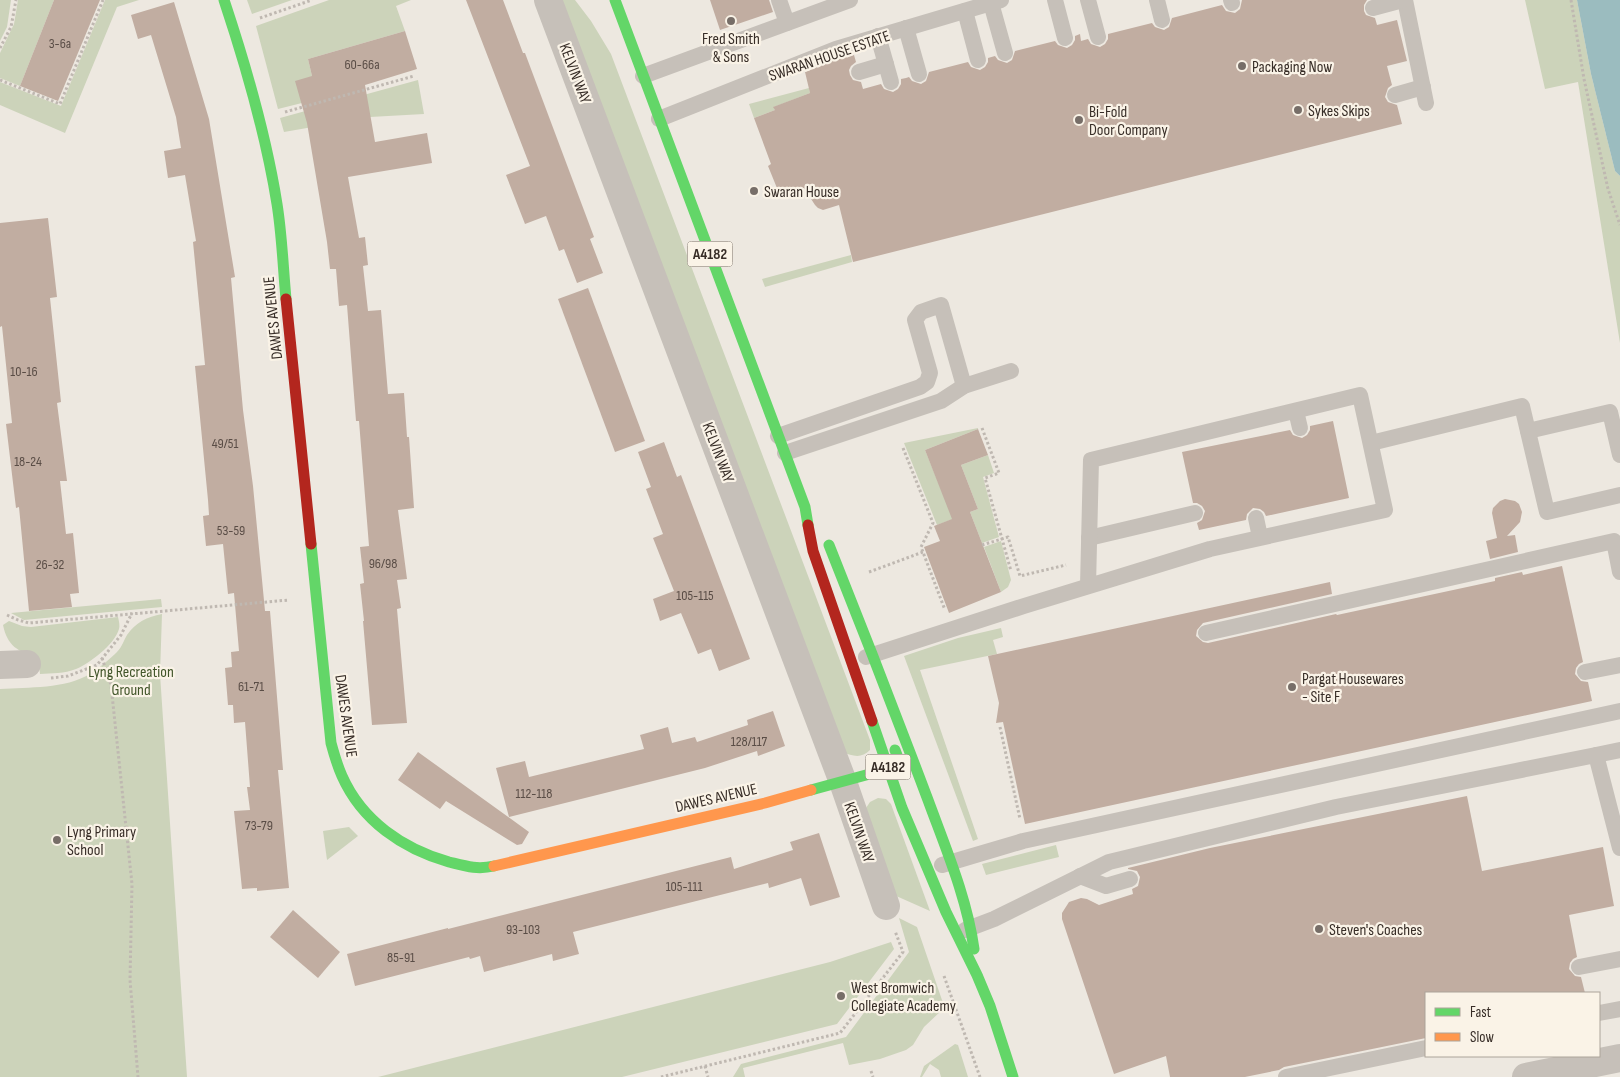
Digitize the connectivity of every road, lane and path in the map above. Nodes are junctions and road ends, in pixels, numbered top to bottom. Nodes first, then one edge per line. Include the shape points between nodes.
1 (16, 0) edge
2 (103, 0) edge
3 (224, 0) edge
4 (312, 0) edge
5 (548, 0) edge
6 (615, 0) edge
7 (779, 0) edge
8 (850, 0) edge
9 (1055, 0) edge
10 (1088, 0) edge
11 (1157, 0) edge
12 (1404, 0) edge
13 (1571, 0) edge
14 (996, 2) edge
15 (1372, 8) dead end
16 (965, 11) junction
17 (257, 20) dead end
18 (1162, 20) dead end
19 (787, 23) junction
20 (906, 28) junction
21 (878, 36) junction
22 (1098, 36) dead end
23 (1065, 38) dead end
24 (0, 48) edge
25 (1005, 53) dead end
26 (978, 60) dead end
27 (886, 64) junction
28 (859, 72) dead end
29 (919, 74) dead end
30 (414, 76) dead end
31 (644, 76) junction
32 (0, 80) edge
33 (891, 82) dead end
34 (1395, 95) dead end
35 (279, 114) dead end
36 (659, 119) junction
37 (1620, 225) edge
38 (1011, 371) dead end
39 (964, 386) junction
40 (1296, 411) junction
41 (982, 428) dead end
42 (1300, 428) dead end
43 (1528, 431) junction
44 (778, 436) junction
45 (1371, 443) junction
46 (903, 448) dead end
47 (785, 454) junction
48 (1620, 455) edge
49 (1620, 495) edge
50 (805, 508) junction
51 (1195, 513) dead end
52 (1256, 518) dead end
53 (1260, 537) junction
54 (1089, 538) junction
55 (923, 552) junction
56 (1011, 571) dead end
57 (1620, 572) edge
58 (866, 573) dead end
59 (1088, 586) junction
60 (317, 597) junction
61 (132, 612) junction
62 (946, 612) dead end
63 (7, 615) dead end
64 (1206, 633) dead end
65 (102, 658) junction
66 (862, 658) junction
67 (0, 665) edge
68 (1620, 665) edge
69 (35, 671) joint
70 (1586, 672) dead end
71 (1620, 711) edge
72 (881, 713) dead end
73 (892, 740) dead end
74 (1620, 750) edge
75 (1596, 755) junction
76 (888, 769) junction
77 (843, 782) junction
78 (1620, 848) edge
79 (950, 862) junction
80 (928, 870) junction
81 (1080, 876) junction
82 (1130, 879) dead end
83 (886, 906) joint
84 (971, 928) junction
85 (955, 933) junction
86 (1620, 959) edge
87 (941, 967) dead end
88 (1579, 967) dead end
89 (977, 975) junction
90 (1620, 1009) edge
91 (1600, 1013) edge
92 (1425, 1048) edge
93 (1620, 1058) edge
94 (705, 1066) junction
95 (871, 1071) dead end
96 (1561, 1073) edge
97 (138, 1077) edge
98 (661, 1077) edge
99 (708, 1077) edge
100 (873, 1077) edge
101 (980, 1077) edge
102 (1013, 1077) edge
103 (1286, 1077) edge
104 (1526, 1077) edge

1 - 24 path via 11,27
2 - 32 path via 60,104
3 - 60 main road, DAWES AVENUE via 263,134 277,204
4 - 17 path
5 - 77 street, KELVIN WAY
6 - 31 main road, A4182
7 - 19 lane
8 - 19 lane
9 - 23 lane
10 - 22 lane
11 - 18 lane
12 - 15 lane
12 - 34 lane via 1425,95
13 - 37 path via 1584,79 1608,189
14 - 16 lane, SWARAN HOUSE ESTATE
14 - 25 lane
16 - 20 lane, SWARAN HOUSE ESTATE
16 - 26 lane
19 - 31 lane
20 - 21 lane, SWARAN HOUSE ESTATE
20 - 29 lane
21 - 27 lane
21 - 36 lane, SWARAN HOUSE ESTATE via 836,49
27 - 28 lane
27 - 33 lane
30 - 35 path
31 - 36 main road, A4182
36 - 44 main road, A4182
38 - 39 lane
39 - 44 lane via 941,305 921,312 915,320 930,373 927,382
39 - 47 lane via 941,401
40 - 42 lane
40 - 45 lane via 1360,395
40 - 54 lane via 1221,437 1091,460
41 - 56 path via 998,474 985,478
43 - 45 lane via 1522,406
43 - 48 lane via 1610,412
43 - 49 lane via 1547,512
44 - 47 main road, A4182
45 - 53 lane via 1386,510
46 - 55 path via 933,523 921,547
47 - 50 main road, A4182
50 - 66 main road, A4182 via 813,551
50 - 66 main road, A4182 via 828,544 859,617
51 - 54 lane
52 - 53 lane
53 - 59 lane
54 - 59 lane
55 - 58 path
55 - 62 path
57 - 64 lane via 1614,541 1348,607
59 - 66 lane
60 - 61 path
60 - 77 main road, DAWES AVENUE via 331,743 340,774 358,805 377,825 405,846 431,857 482,869
61 - 63 path via 29,623
61 - 65 path via 122,635
65 - 69 path via 97,665 68,676
65 - 97 path via 111,685 132,884 130,980
66 - 72 main road
66 - 76 main road, A4182
66 - 79 main road, A4182 via 915,762
67 - 69 street
68 - 70 lane
71 - 79 lane via 1380,755 1205,793
73 - 76 main road via 898,758
74 - 75 lane
75 - 78 lane
75 - 81 lane via 1336,808 1108,862
76 - 77 main road, DAWES AVENUE
76 - 80 main road, A4182
77 - 83 street, KELVIN WAY
79 - 80 lane
79 - 84 main road, A4182
80 - 85 main road, A4182
81 - 82 lane via 1106,886
81 - 84 lane
83 - 94 path via 903,952 840,1033
84 - 85 lane
84 - 89 main road, A4182
85 - 89 main road, A4182
86 - 88 lane
87 - 101 path
89 - 102 main road, A4182
90 - 91 lane
92 - 103 lane via 1362,1057
93 - 96 street
94 - 98 path
94 - 99 path
95 - 100 path
96 - 104 street

